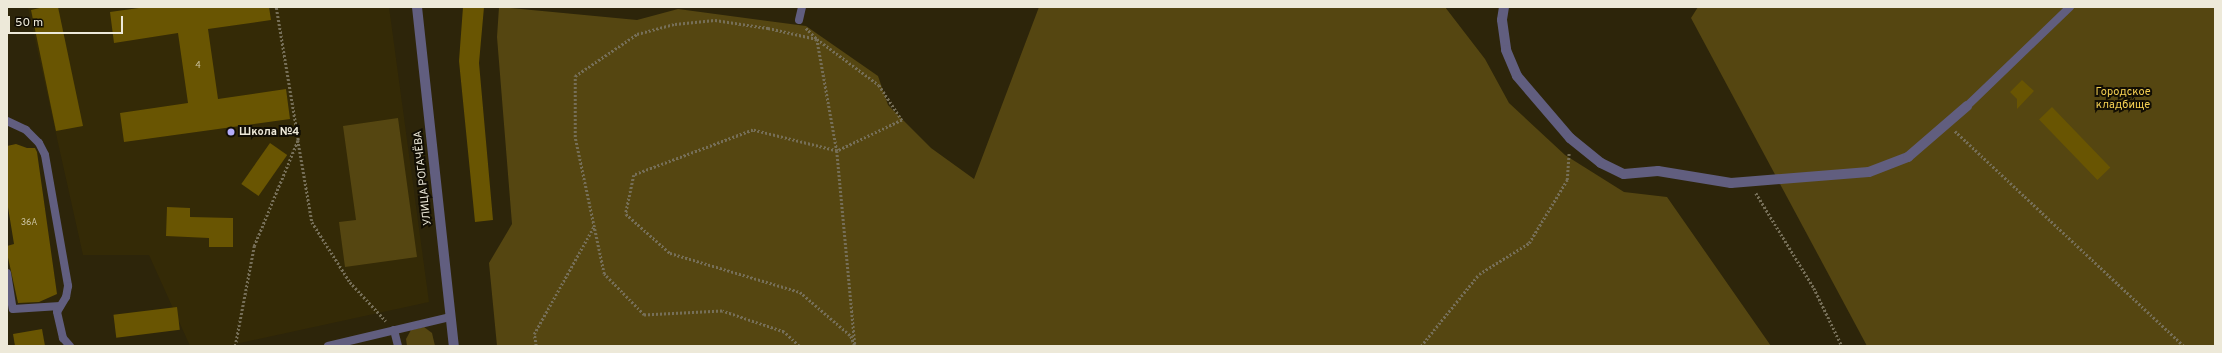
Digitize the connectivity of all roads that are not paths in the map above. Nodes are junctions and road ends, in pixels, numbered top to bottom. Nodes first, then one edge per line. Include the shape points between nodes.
1 (417, 7) edge
2 (802, 7) edge
3 (1504, 7) edge
4 (2070, 7) edge
5 (798, 20) road end
6 (1967, 106) joint
7 (7, 121) edge
8 (7, 273) edge
9 (60, 306) junction
10 (450, 317) junction
11 (394, 330) junction
12 (64, 342) edge
13 (70, 346) edge
14 (328, 346) edge
15 (398, 346) edge
16 (454, 346) edge

1 - 10 street, УЛИЦА РОГАЧЁВА
2 - 5 lane
3 - 6 street via 1502,20 1506,50 1517,76 1570,138 1601,163 1624,174 1658,171 1717,183 1869,172 1908,157
4 - 6 lane
7 - 9 lane via 26,130 39,143 45,154 68,286
8 - 9 lane via 13,309
9 - 12 lane via 56,312
10 - 11 lane
10 - 16 street, УЛИЦА РОГАЧЁВА
11 - 14 lane
11 - 15 lane
12 - 13 lane

